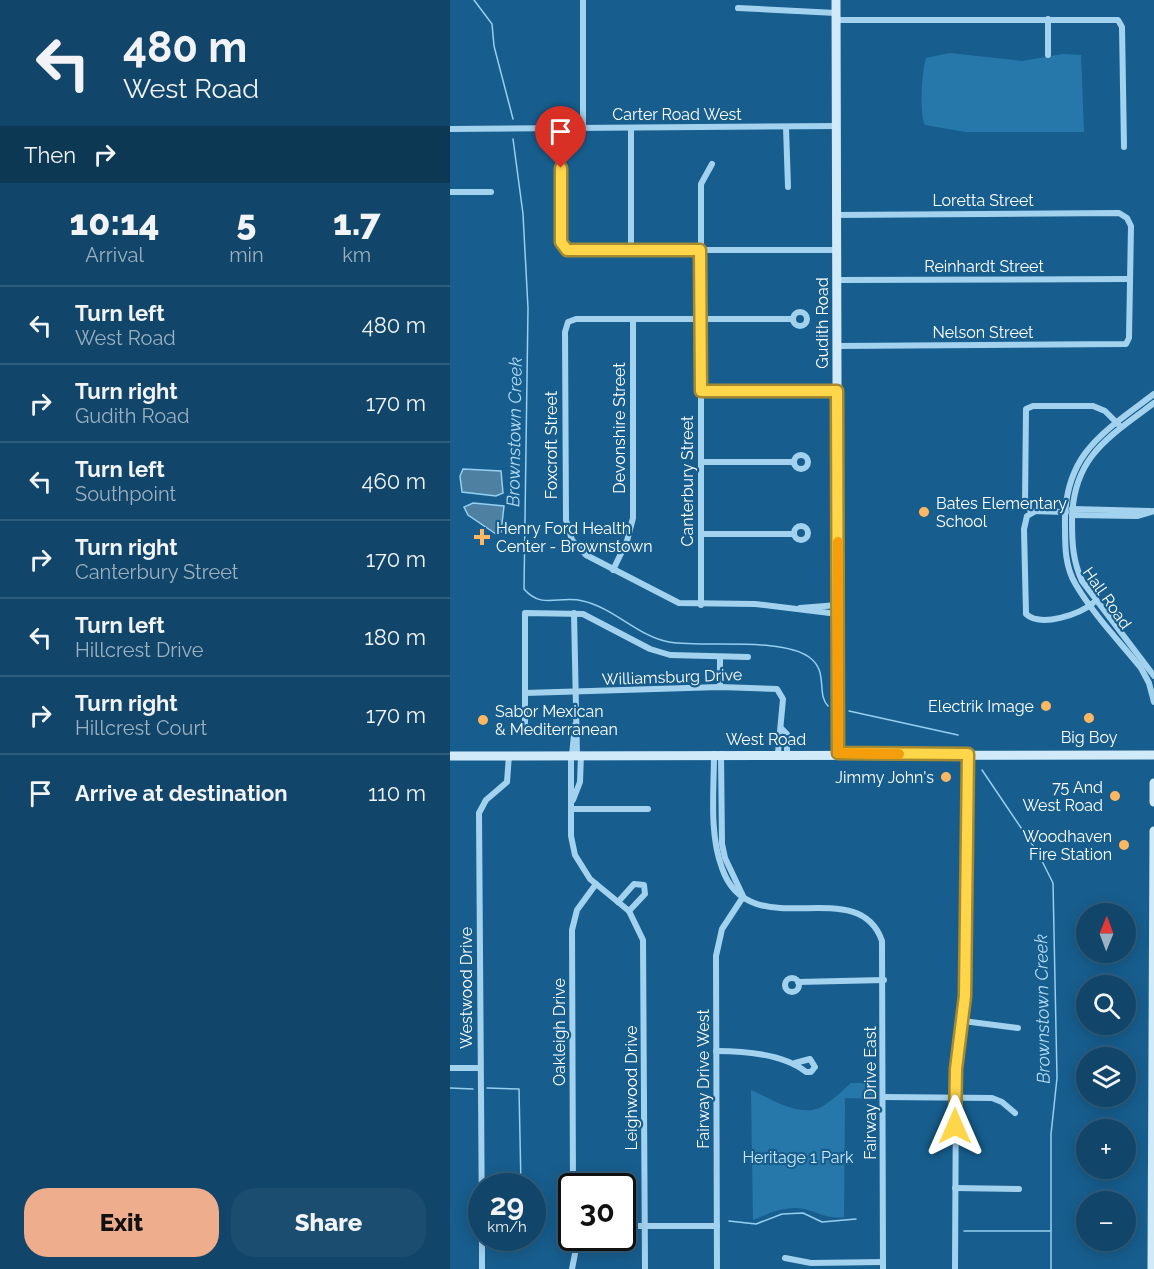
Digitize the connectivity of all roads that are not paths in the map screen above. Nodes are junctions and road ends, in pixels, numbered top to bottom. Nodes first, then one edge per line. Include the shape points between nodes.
1 (584, 0) edge
2 (836, 0) edge
3 (738, 8) dead end
4 (836, 16) junction
5 (1048, 20) junction
6 (1048, 55) dead end
7 (837, 126) junction
8 (786, 127) junction
9 (583, 128) junction
10 (631, 128) junction
11 (450, 129) edge
12 (1125, 147) dead end
13 (712, 164) dead end
14 (561, 168) dead end
15 (788, 187) dead end
16 (450, 192) edge
17 (491, 192) dead end
18 (837, 215) junction
19 (631, 250) junction
20 (700, 250) junction
21 (837, 250) junction
22 (1130, 279) junction
23 (837, 280) junction
24 (633, 319) junction
25 (700, 319) junction
26 (793, 319) dead end
27 (837, 346) junction
28 (701, 391) junction
29 (837, 391) junction
30 (1154, 394) edge
31 (1154, 404) edge
32 (1118, 425) junction
33 (701, 462) junction
34 (794, 462) dead end
35 (1034, 512) junction
36 (1070, 512) junction
37 (701, 534) junction
38 (794, 534) dead end
39 (613, 570) junction
40 (1094, 602) junction
41 (701, 605) junction
42 (838, 609) junction
43 (574, 613) junction
44 (720, 657) junction
45 (748, 657) dead end
46 (1139, 660) junction
47 (1154, 676) edge
48 (720, 687) junction
49 (525, 693) junction
50 (575, 693) junction
51 (1154, 701) edge
52 (525, 723) dead end
53 (783, 753) junction
54 (838, 753) junction
55 (717, 754) junction
56 (968, 754) junction
57 (1154, 754) edge
58 (509, 755) junction
59 (575, 755) junction
60 (450, 756) edge
61 (1154, 783) edge
62 (573, 801) junction
63 (1154, 802) edge
64 (572, 809) junction
65 (648, 809) dead end
66 (1154, 831) edge
67 (596, 884) junction
68 (1154, 895) edge
69 (743, 897) junction
70 (618, 902) junction
71 (629, 911) junction
72 (884, 981) junction
73 (798, 982) dead end
74 (1154, 1015) edge
75 (963, 1021) junction
76 (1018, 1028) dead end
77 (716, 1052) junction
78 (795, 1063) dead end
79 (450, 1068) edge
80 (480, 1068) junction
81 (883, 1097) junction
82 (955, 1097) junction
83 (1015, 1113) dead end
84 (1153, 1124) edge
85 (481, 1173) edge
86 (573, 1173) edge
87 (955, 1188) junction
88 (1018, 1189) dead end
89 (636, 1226) edge
90 (645, 1226) junction
91 (717, 1226) junction
92 (482, 1251) edge
93 (575, 1251) edge
94 (785, 1258) dead end
95 (883, 1265) edge
96 (482, 1269) edge
97 (572, 1269) edge
98 (645, 1269) edge
99 (717, 1269) edge
100 (955, 1269) edge
101 (1152, 1269) edge

1 - 9 street
2 - 4 street, Gudith Road
3 - 4 street
4 - 5 street
4 - 7 street, Gudith Road
5 - 6 street
5 - 12 street via 1121,23
7 - 8 street, Carter Road West
7 - 18 street, Gudith Road
8 - 10 street, Carter Road West
8 - 15 street
9 - 10 street, Carter Road West
9 - 11 street, Carter Road West
10 - 19 street
13 - 20 street, Canterbury Street via 700,184
14 - 19 street via 562,245 567,250
16 - 17 street
18 - 21 street, Gudith Road
18 - 22 street, Loretta Street via 1119,213 1131,226
19 - 20 street
20 - 21 street
20 - 25 street, Canterbury Street
21 - 23 street, Gudith Road
22 - 23 street, Reinhardt Street
22 - 27 street, Nelson Street via 1128,342
23 - 27 street, Gudith Road
24 - 25 street
24 - 39 street, Devonshire Street via 633,518
24 - 39 street, Foxcroft Street via 576,319 568,322 565,332 566,520 572,540 581,551
25 - 26 street
25 - 28 street, Canterbury Street
27 - 29 street, Gudith Road
28 - 29 street
28 - 33 street, Canterbury Street
29 - 42 street, Gudith Road
30 - 32 street, Hall Road
31 - 32 street, Hall Road
32 - 35 street via 1106,411 1094,406 1026,409 1024,498 1027,509
32 - 36 street, Hall Road via 1085,465
33 - 34 street
33 - 37 street, Canterbury Street
35 - 36 street
35 - 40 street via 1027,516 1024,529 1026,614 1033,618 1068,617
36 - 36 street via 1137,516 1154,511
36 - 40 street, Hall Road via 1068,565 1076,584
37 - 38 street
37 - 41 street, Canterbury Street
39 - 41 street, Foxcroft Street via 673,602
40 - 46 street, Hall Road
41 - 42 street, Foxcroft Street
42 - 54 street, Gudith Road
43 - 44 street via 586,615 659,652 680,657
43 - 49 street via 525,613
43 - 50 street
44 - 45 street
44 - 48 street
46 - 47 street, Hall Road
46 - 51 street, Hall Road
48 - 50 street, Williamsburg Drive
48 - 53 street, Williamsburg Drive via 779,690 783,696 779,734
49 - 50 street, Williamsburg Drive
49 - 52 street
50 - 59 street
53 - 54 street, West Road
53 - 55 street, West Road
54 - 56 street, West Road
55 - 59 street, West Road
55 - 69 street via 718,819 725,858
56 - 57 street, West Road
56 - 75 street
58 - 59 street, West Road
58 - 60 street, West Road
58 - 80 street, Westwood Drive via 507,782 486,800 479,813
59 - 62 street, Leighwood Drive
59 - 62 street, Leighwood Drive via 580,782
61 - 63 street
62 - 64 street, Leighwood Drive
64 - 65 street
64 - 67 street, Leighwood Drive via 574,855
66 - 68 street
67 - 70 street, Leighwood Drive
67 - 86 street, Oakleigh Drive via 577,910 572,930
68 - 74 street
69 - 72 street, Fairway Drive East via 772,908 858,912 870,920 882,941
69 - 77 street, Fairway Drive West via 725,923 717,947
70 - 71 street, Leighwood Drive
70 - 71 street via 634,884 644,885 645,894
71 - 90 street, Leighwood Drive via 644,950
72 - 73 street
72 - 81 street, Fairway Drive East
74 - 84 street
75 - 76 street
75 - 82 street
77 - 78 street via 749,1051
77 - 91 street, Fairway Drive West
79 - 80 street
80 - 85 street, Westwood Drive
81 - 82 street
81 - 95 street, Fairway Drive East
82 - 83 street via 992,1098
82 - 87 street
84 - 101 street
87 - 88 street
87 - 100 street
89 - 90 street
90 - 91 street
90 - 98 street, Leighwood Drive
91 - 99 street, Fairway Drive West
92 - 96 street
93 - 97 street
94 - 95 street via 811,1263

